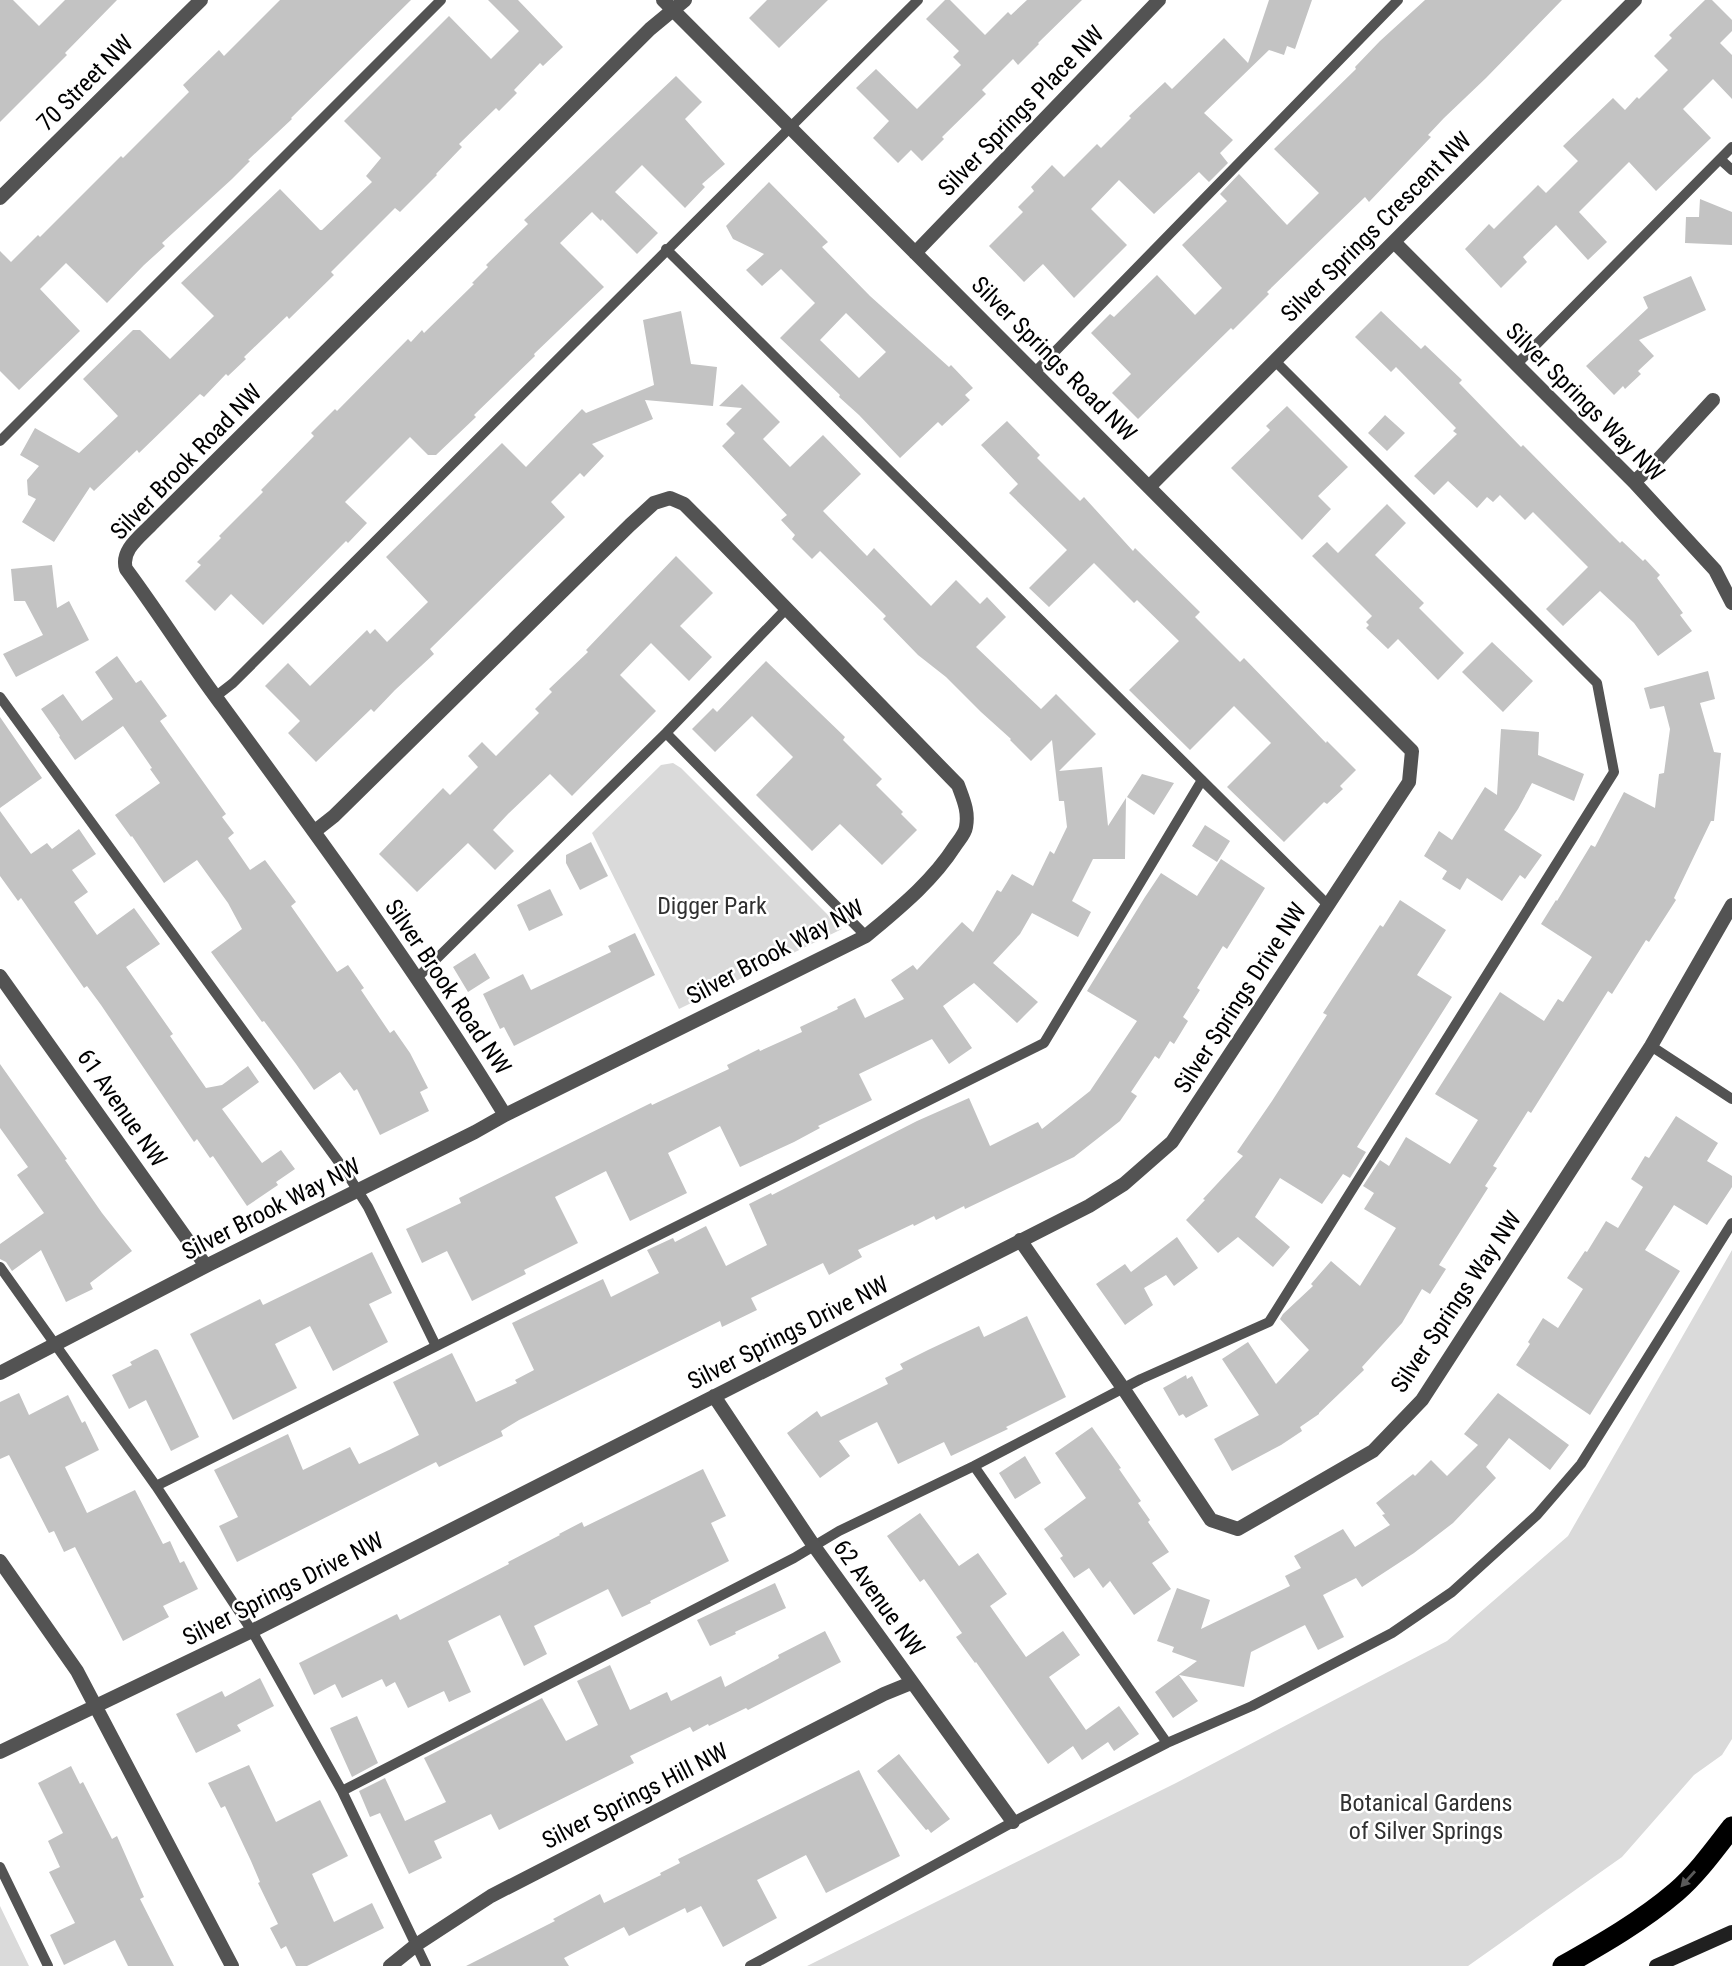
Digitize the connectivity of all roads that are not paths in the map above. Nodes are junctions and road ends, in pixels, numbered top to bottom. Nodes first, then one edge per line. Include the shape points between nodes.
1 (201, 0) edge
2 (441, 0) edge
3 (685, 0) edge
4 (918, 0) edge
5 (1159, 0) edge
6 (1398, 0) edge
7 (1635, 0) edge
8 (668, 5) edge
9 (790, 127) junction
10 (1732, 147) edge
11 (1721, 159) junction
12 (1732, 170) edge
13 (0, 198) edge
14 (1394, 242) junction
15 (666, 249) junction
16 (915, 253) junction
17 (1274, 360) junction
18 (1517, 364) junction
19 (1035, 372) junction
20 (1713, 400) dead end
21 (0, 441) edge
22 (1634, 482) junction
23 (1149, 486) junction
24 (1732, 603) edge
25 (787, 608) junction
26 (0, 697) edge
27 (215, 697) junction
28 (666, 733) junction
29 (1412, 751) joint
30 (1202, 780) junction
31 (315, 831) junction
32 (1328, 905) junction
33 (1732, 905) edge
34 (866, 936) junction
35 (0, 976) edge
36 (416, 979) junction
37 (1651, 1045) junction
38 (1732, 1100) edge
39 (505, 1115) junction
40 (358, 1190) junction
41 (1732, 1223) edge
42 (1020, 1240) junction
43 (206, 1266) junction
44 (0, 1267) edge
45 (55, 1344) junction
46 (436, 1346) junction
47 (0, 1373) edge
48 (1124, 1388) junction
49 (714, 1396) junction
50 (974, 1466) junction
51 (156, 1486) junction
52 (814, 1546) junction
53 (0, 1561) edge
54 (253, 1631) junction
55 (911, 1683) junction
56 (96, 1705) junction
57 (1167, 1743) junction
58 (0, 1752) edge
59 (342, 1791) junction
60 (1013, 1822) junction
61 (1732, 1827) edge
62 (0, 1867) edge
63 (1732, 1932) edge
64 (416, 1945) junction
65 (48, 1966) edge
66 (232, 1966) edge
67 (390, 1966) edge
68 (426, 1966) edge
69 (750, 1966) edge
70 (1563, 1966) edge
71 (1656, 1966) edge

1 - 13 street, 70 Street NW
2 - 21 lane
3 - 8 street
4 - 9 lane
5 - 16 street, Silver Springs Place NW
6 - 19 lane
7 - 14 street, Silver Springs Crescent NW
8 - 9 street, Silver Springs Road NW
8 - 27 street, Silver Brook Road NW via 650,29 126,552 126,569
9 - 15 lane
9 - 16 street, Silver Springs Road NW
10 - 11 lane
11 - 12 lane
11 - 18 lane
14 - 17 street, Silver Springs Crescent NW
14 - 18 street, Silver Springs Way NW
15 - 27 lane
15 - 30 lane
16 - 19 street, Silver Springs Road NW
17 - 23 street, Silver Springs Crescent NW
17 - 48 lane via 1597,683 1614,772 1269,1322
18 - 22 street, Silver Springs Way NW
19 - 23 street, Silver Springs Road NW
20 - 22 street
22 - 24 street, Silver Springs Way NW via 1715,570
23 - 29 street, Silver Springs Road NW
25 - 28 lane
25 - 31 street, Silver Brook Way NW via 684,504 670,498 654,503
25 - 34 street, Silver Brook Way NW via 958,785 967,806 966,830 951,853
26 - 40 lane
27 - 31 street, Silver Brook Road NW
28 - 34 lane
28 - 36 lane
29 - 32 street, Silver Springs Drive NW via 1409,782
30 - 32 lane
30 - 46 lane via 1044,1042
31 - 36 street, Silver Brook Road NW
32 - 42 street, Silver Springs Drive NW via 1172,1142 1124,1184
33 - 37 street, Silver Springs Way NW
34 - 39 street, Silver Brook Way NW
35 - 43 street, 61 Avenue NW
36 - 39 street, Silver Brook Road NW
37 - 38 lane
37 - 48 street, Silver Springs Way NW via 1422,1400 1373,1451 1238,1529 1211,1520
39 - 40 street, Silver Brook Way NW
40 - 43 street, Silver Brook Way NW
40 - 46 lane
41 - 57 lane via 1581,1464 1537,1515 1452,1592 1392,1633 1252,1706
42 - 48 street, Silver Springs Way NW
42 - 49 street, Silver Springs Drive NW
43 - 45 street, Silver Brook Way NW
44 - 45 lane
45 - 47 street, Silver Brook Way NW
45 - 51 lane
46 - 51 lane
48 - 50 lane
49 - 52 street, 62 Avenue NW
49 - 54 street, Silver Springs Drive NW
50 - 52 lane
50 - 57 lane
51 - 54 lane
52 - 55 street, 62 Avenue NW
52 - 59 lane
53 - 56 street
54 - 56 street, Silver Springs Drive NW
54 - 59 lane
55 - 60 street, 62 Avenue NW
55 - 64 street, Silver Springs Hill NW via 491,1896
56 - 58 street, Silver Springs Drive NW
56 - 66 street
57 - 60 lane
59 - 64 lane
60 - 69 lane
61 -> 70 highway via 1677,1891 1612,1938
62 - 65 lane
63 - 71 street
64 - 67 street, Silver Springs Hill NW
64 - 68 lane

